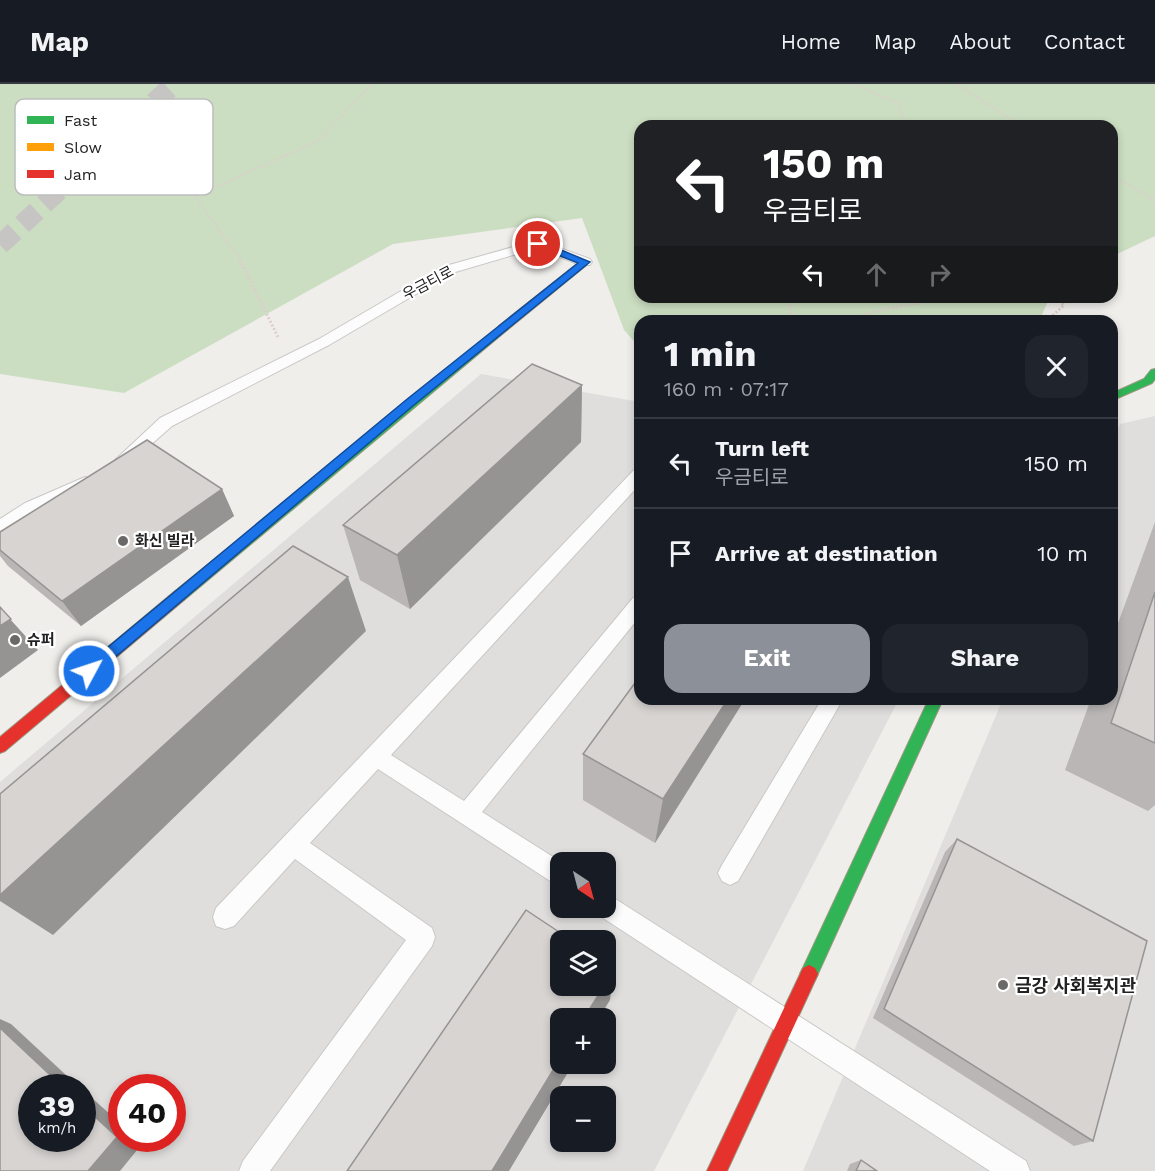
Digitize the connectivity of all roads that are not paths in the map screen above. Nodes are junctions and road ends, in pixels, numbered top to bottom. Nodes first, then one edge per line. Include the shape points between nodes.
1 (585, 262) joint
2 (1155, 372) edge
3 (1118, 395) edge
4 (634, 480) edge
5 (0, 528) edge
6 (634, 610) edge
7 (827, 705) edge
8 (933, 705) edge
9 (0, 746) edge
10 (375, 756) junction
11 (466, 815) junction
12 (293, 844) junction
13 (550, 869) edge
14 (730, 873) dead end
15 (616, 911) edge
16 (225, 917) dead end
17 (786, 1021) junction
18 (253, 1171) edge
19 (717, 1171) edge
20 (1016, 1171) edge

1 - 5 lane, 우금티로 via 538,244 447,270 324,342 166,422 102,476 31,507
1 - 9 street, 우금티로 via 401,410
2 - 3 street via 1148,381
4 - 10 lane
6 - 11 lane
7 - 14 lane
8 - 17 street
10 - 11 lane
10 - 12 lane
11 - 13 lane
12 - 16 lane
12 - 18 lane via 423,937
15 - 17 lane
17 - 19 street
17 - 20 lane

